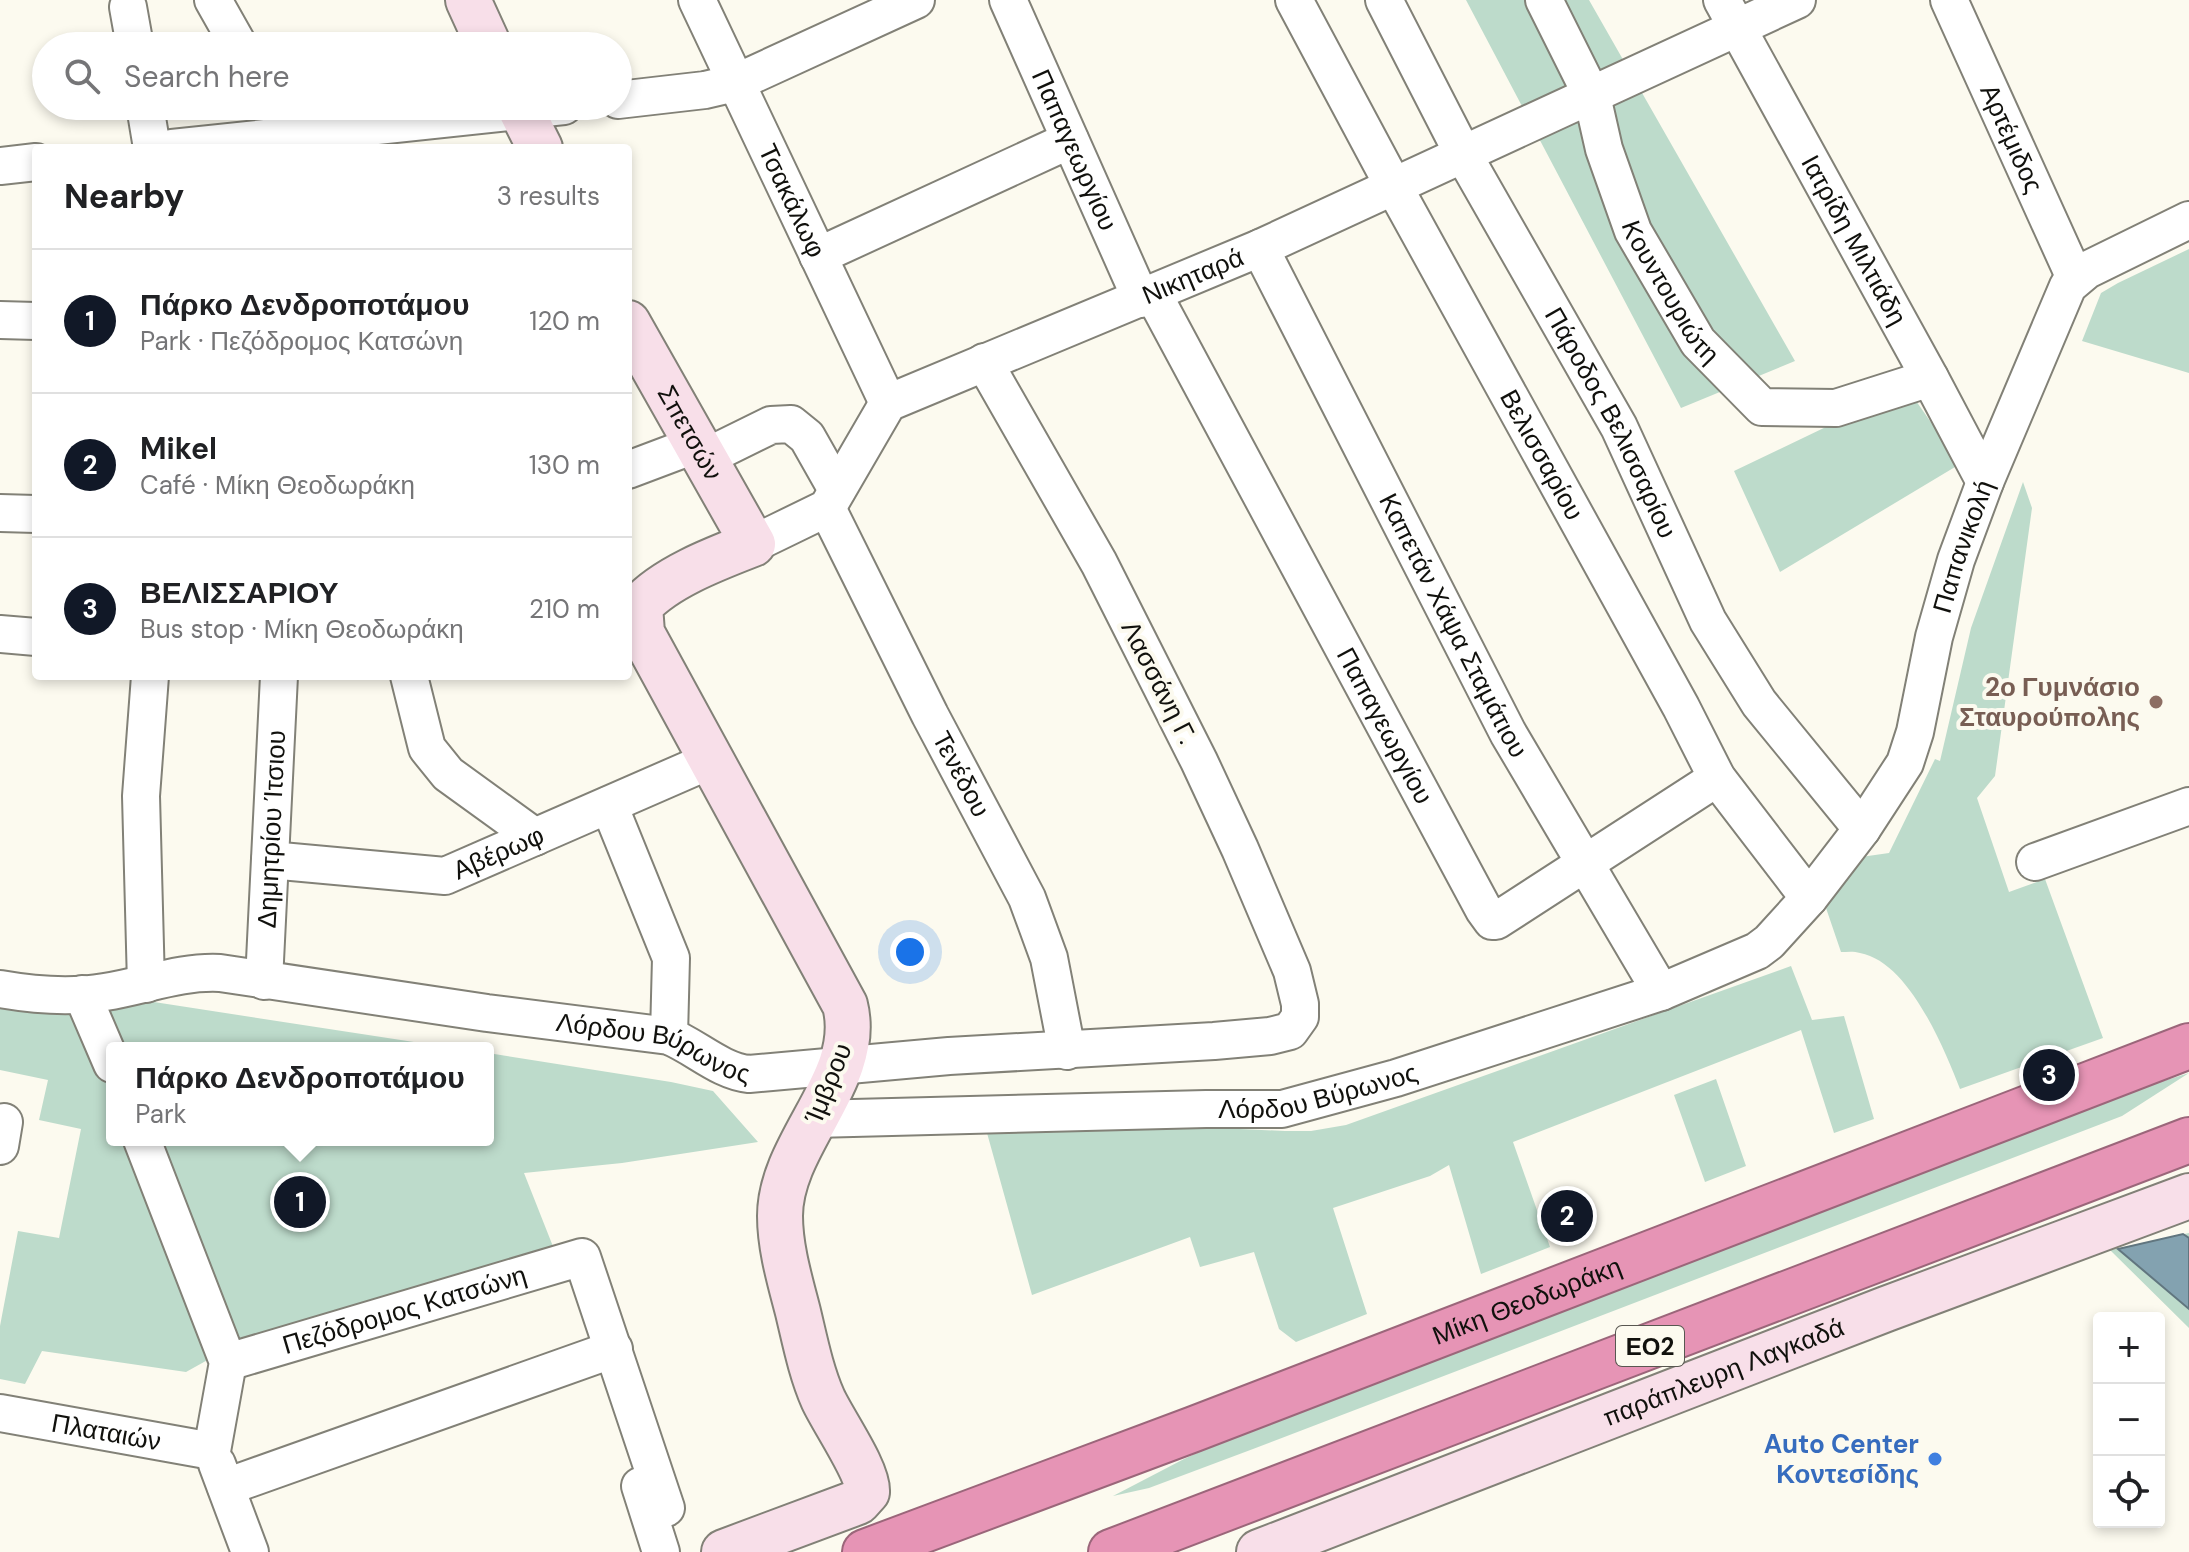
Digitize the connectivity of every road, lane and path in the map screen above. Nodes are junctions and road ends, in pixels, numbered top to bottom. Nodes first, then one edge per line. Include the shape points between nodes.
1 (213, 0) edge
2 (468, 0) edge
3 (697, 0) edge
4 (916, 0) edge
5 (1008, 0) edge
6 (1294, 0) edge
7 (1384, 0) edge
8 (1544, 0) edge
9 (1797, 0) edge
10 (1949, 0) edge
11 (128, 7) dead end
12 (1729, 14) edge
13 (132, 32) edge
14 (231, 32) edge
15 (483, 32) edge
16 (735, 83) junction
17 (1592, 96) junction
18 (632, 98) edge
19 (147, 120) edge
20 (526, 122) edge
21 (293, 129) edge
22 (1070, 140) junction
23 (151, 144) edge
24 (197, 144) edge
25 (1463, 154) junction
26 (32, 162) edge
27 (0, 166) edge
28 (1394, 187) junction
29 (2189, 220) edge
30 (1260, 248) junction
31 (818, 256) junction
32 (2075, 278) junction
33 (1147, 296) junction
34 (0, 320) edge
35 (32, 321) edge
36 (632, 330) edge
37 (984, 362) junction
38 (1930, 378) junction
39 (888, 403) junction
40 (700, 451) junction
41 (632, 469) edge
42 (1985, 482) junction
43 (832, 499) junction
44 (0, 513) edge
45 (32, 514) edge
46 (753, 544) junction
47 (0, 634) edge
48 (32, 637) edge
49 (150, 680) edge
50 (279, 680) edge
51 (410, 680) edge
52 (711, 760) junction
53 (1717, 778) junction
54 (609, 805) junction
55 (2189, 806) edge
56 (1862, 829) junction
57 (535, 837) junction
58 (270, 860) junction
59 (2035, 862) dead end
60 (1585, 865) junction
61 (1799, 909) junction
62 (264, 981) junction
63 (146, 984) junction
64 (0, 989) edge
65 (1661, 992) junction
66 (82, 994) junction
67 (1300, 1017) joint
68 (669, 1036) junction
69 (2189, 1046) edge
70 (106, 1050) edge
71 (1067, 1051) junction
72 (841, 1065) junction
73 (814, 1119) junction
74 (2189, 1140) edge
75 (144, 1146) edge
76 (2189, 1196) edge
77 (606, 1352) junction
78 (228, 1362) junction
79 (0, 1413) edge
80 (212, 1451) junction
81 (226, 1487) junction
82 (666, 1508) dead end
83 (250, 1552) edge
84 (661, 1552) edge
85 (724, 1552) edge
86 (865, 1552) edge
87 (1111, 1552) edge
88 (1259, 1552) edge

1 - 14 street
2 - 15 street
3 - 16 street, Τσακάλωφ
4 - 16 street
5 - 22 street, Παπαγεωργίου
6 - 28 street, Βελισσαρίου
7 - 25 street, Πάροδος Βελισσαρίου
8 - 17 street, Κουντουριώτη
9 - 12 street, Νικηταρά
10 - 32 street, Αρτέμιδος
11 - 13 street
12 - 17 street, Νικηταρά
12 - 38 street, Ιατρίδη Μιλτιάδη
16 - 18 street
16 - 31 street, Τσακάλωφ
17 - 25 street, Νικηταρά
17 - 38 street, Κουντουριώτη via 1633,231 1698,342 1762,407 1836,408
19 - 23 street
20 - 21 street
21 - 24 street
22 - 31 street
22 - 33 street, Παπαγεωργίου
25 - 28 street, Νικηταρά
25 - 56 street, Πάροδος Βελισσαρίου via 1619,427 1708,621 1759,703
26 - 27 street
28 - 30 street, Νικηταρά
28 - 53 street, Βελισσαρίου
29 - 32 street
30 - 33 street, Νικηταρά
30 - 60 street, Καπετάν Χάψα Σταμάτιου via 1508,733
31 - 39 street, Τσακάλωφ
32 - 42 street, Παπανικολή via 2062,297
33 - 37 street, Νικηταρά
33 - 60 street, Παπαγεωργίου via 1492,921
34 - 35 street
36 - 40 street, Σπετσών
37 - 39 street, Νικηταρά
37 - 67 street, Λασσάνη Γ. via 1099,563 1199,761 1292,971
38 - 42 street, Ιατρίδη Μιλτιάδη
39 - 43 street
40 - 41 street
40 - 43 street, Τενέδου via 771,425 791,424 807,437
40 - 46 street, Σπετσών
42 - 56 street, Παπανικολή via 1934,637 1911,749
43 - 46 street
43 - 71 street, Τενέδου via 923,701 1027,898 1049,958
44 - 45 street
46 - 52 street, Ίμβρου via 710,561 648,596 640,606 642,633
47 - 48 street
49 - 63 street via 141,796
50 - 58 street, Δημητρίου Ίτσιου
51 - 57 street via 427,748 448,774
52 - 54 street, Αβέρωφ
52 - 72 street, Ίμβρου via 845,1005 849,1029
53 - 60 street, Παπαγεωργίου
53 - 61 street, Βελισσαρίου
54 - 57 street, Αβέρωφ
54 - 68 street via 671,958
55 - 59 street
56 - 61 street, Παπανικολή
57 - 58 street, Αβέρωφ via 445,876
58 - 62 street, Δημητρίου Ίτσιου
60 - 65 street, Καπετάν Χάψα Σταμάτιου
61 - 65 street, Λόρδου Βύρωνος via 1757,951
62 - 63 street, Λόρδου Βύρωνος via 201,972
62 - 68 street, Λόρδου Βύρωνος
63 - 66 street, Λόρδου Βύρωνος
64 - 66 street, Λόρδου Βύρωνος
65 - 73 street, Λόρδου Βύρωνος via 1396,1078 1282,1109
66 - 70 street
67 - 71 street, Λόρδου Βύρωνος via 1290,1031 1270,1036
68 - 72 street, Λόρδου Βύρωνος via 733,1072
69 - 86 highway, Μίκη Θεοδωράκη
71 - 72 street, Λόρδου Βύρωνος
72 - 73 street, Ίμβρου
73 - 85 street, Ίμβρου via 782,1194 781,1232 817,1382 865,1476 866,1495
74 - 87 highway, ΕΟ2
75 - 78 street
76 - 88 street, παράπλευρη Λαγκαδά
77 - 78 street, Πεζόδρομος Κατσώνη via 574,1259
77 - 81 street
77 - 82 street
77 - 84 street
78 - 80 street
79 - 80 street, Πλαταιών
80 - 81 street
81 - 83 street

